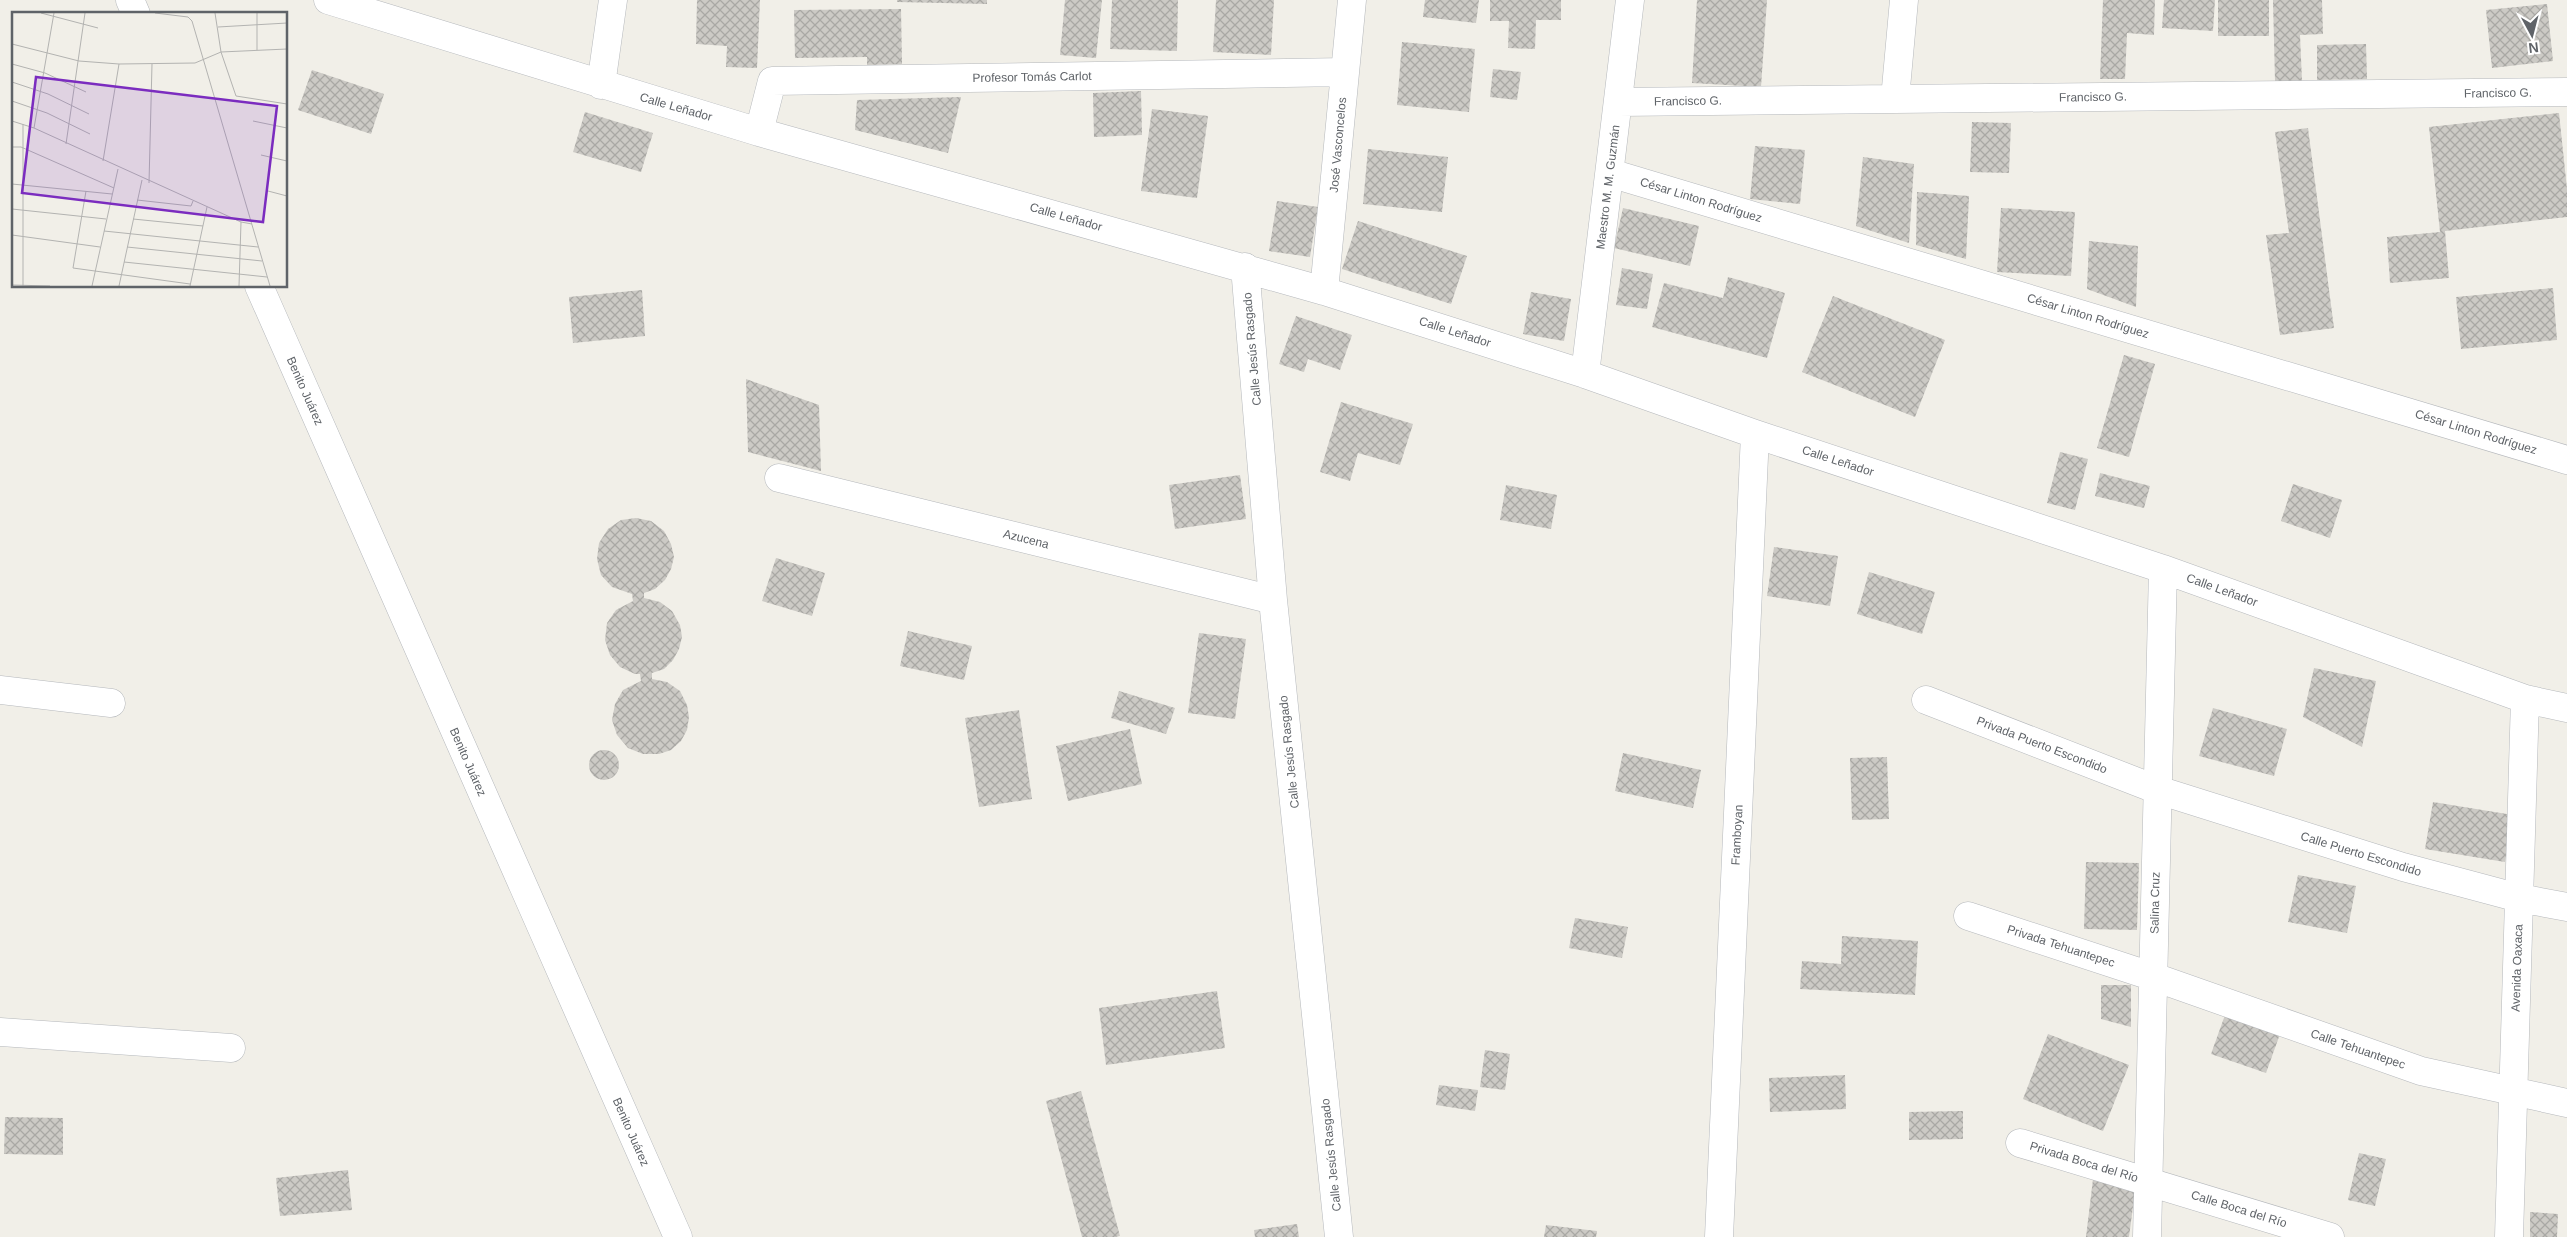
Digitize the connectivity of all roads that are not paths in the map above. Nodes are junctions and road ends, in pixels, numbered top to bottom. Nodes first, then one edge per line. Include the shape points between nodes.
1 (130, 0) edge
2 (328, 0) edge
3 (612, 0) edge
4 (1352, 0) edge
5 (1630, 0) edge
6 (1904, 0) edge
7 (135, 12) edge
8 (1345, 72) junction
9 (601, 85) junction
10 (2567, 92) edge
11 (1895, 99) junction
12 (1619, 102) junction
13 (759, 132) junction
14 (1610, 173) junction
15 (1245, 267) junction
16 (260, 288) edge
17 (1324, 291) junction
18 (1585, 374) junction
19 (1755, 434) junction
20 (2567, 460) edge
21 (779, 478) dead end
22 (2163, 569) junction
23 (1273, 600) junction
24 (0, 690) edge
25 (2525, 699) junction
26 (1926, 700) dead end
27 (111, 703) dead end
28 (2567, 708) edge
29 (2158, 790) junction
30 (2519, 898) junction
31 (2567, 907) edge
32 (1968, 916) dead end
33 (2154, 977) junction
34 (0, 1032) edge
35 (231, 1048) dead end
36 (2513, 1091) junction
37 (2567, 1103) edge
38 (2020, 1143) dead end
39 (2148, 1181) junction
40 (678, 1237) edge
41 (1340, 1237) edge
42 (1719, 1237) edge
43 (2147, 1237) edge
44 (2330, 1237) edge
45 (2509, 1237) edge

1 - 7 street
2 - 9 street, Calle Leñador
3 - 9 street
4 - 8 street, José Vasconcelos
5 - 12 street, Maestro M. M. Guzmán
6 - 11 street
8 - 13 street, Profesor Tomás Carlot via 772,81
8 - 17 street, José Vasconcelos
9 - 13 street, Calle Leñador
10 - 11 street, Francisco G.
11 - 12 street, Francisco G.
12 - 14 street, Maestro M. M. Guzmán
13 - 15 street, Calle Leñador
14 - 18 street, Maestro M. M. Guzmán
14 - 20 street, César Linton Rodríguez
15 - 17 street, Calle Leñador
15 - 23 street, Calle Jesús Rasgado
16 - 40 street, Benito Juárez
17 - 18 street, Calle Leñador
18 - 19 street, Calle Leñador
19 - 22 street, Calle Leñador
19 - 42 street, Framboyan
21 - 23 street, Azucena
22 - 25 street, Calle Leñador
22 - 29 street, Salina Cruz
23 - 41 street, Calle Jesús Rasgado
24 - 27 street
25 - 28 street, Calle Leñador
25 - 30 street, Avenida Oaxaca
26 - 29 street, Privada Puerto Escondido
29 - 30 street, Calle Puerto Escondido via 2403,868
29 - 33 street, Salina Cruz
30 - 31 street, Calle Puerto Escondido
30 - 36 street, Avenida Oaxaca
32 - 33 street, Privada Tehuantepec
33 - 36 street, Calle Tehuantepec via 2421,1071
33 - 39 street, Salina Cruz
34 - 35 street
36 - 37 street, Calle Tehuantepec
36 - 45 street, Avenida Oaxaca
38 - 39 street, Privada Boca del Río
39 - 43 street, Salina Cruz
39 - 44 street, Calle Boca del Río

